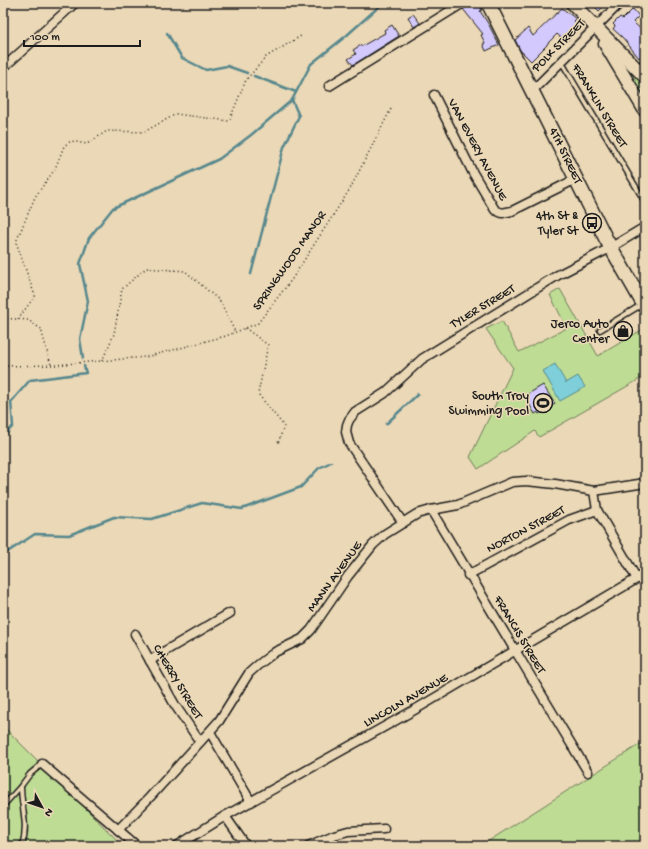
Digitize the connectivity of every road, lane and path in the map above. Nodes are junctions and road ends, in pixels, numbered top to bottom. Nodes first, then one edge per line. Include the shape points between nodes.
1 (75, 3) edge
2 (464, 3) edge
3 (488, 3) edge
4 (572, 3) edge
5 (620, 3) edge
6 (596, 27) junction
7 (302, 36) dead end
8 (561, 61) junction
9 (3, 68) edge
10 (642, 69) edge
11 (329, 86) dead end
12 (533, 90) junction
13 (434, 95) dead end
14 (643, 104) edge
15 (392, 107) dead end
16 (576, 179) junction
17 (645, 202) edge
18 (645, 227) edge
19 (610, 248) junction
20 (644, 305) edge
21 (3, 318) edge
22 (18, 319) junction
23 (245, 328) junction
24 (600, 330) dead end
25 (235, 332) junction
26 (102, 361) junction
27 (51, 365) junction
28 (3, 366) edge
29 (278, 443) dead end
30 (645, 483) edge
31 (594, 491) junction
32 (431, 510) junction
33 (597, 510) junction
34 (403, 523) junction
35 (645, 574) edge
36 (468, 575) junction
37 (637, 579) junction
38 (230, 613) dead end
39 (135, 634) dead end
40 (515, 652) junction
41 (150, 661) junction
42 (210, 732) junction
43 (200, 742) junction
44 (42, 764) joint
45 (588, 772) dead end
46 (21, 786) junction
47 (251, 802) junction
48 (3, 806) edge
49 (225, 816) junction
50 (384, 829) dead end
51 (118, 830) junction
52 (22, 846) edge
53 (137, 846) edge
54 (177, 846) edge
55 (246, 846) edge
56 (308, 846) edge

1 - 9 street
2 - 11 street
3 - 12 main road, 4TH STREET
4 - 6 street
5 - 6 street, POLK STREET
6 - 8 street, POLK STREET
6 - 10 street
6 - 14 street
7 - 22 path via 266,57 246,80 229,121 176,114 144,132 106,132 87,144 71,141 64,146 55,169 35,198 16,242 35,296
8 - 12 street, POLK STREET
8 - 17 lane, FRANKLIN STREET
12 - 16 main road, 4TH STREET
13 - 16 street, VAN EVERY AVENUE via 494,210 502,213 512,211
15 - 23 path, SPRINGWOOD MANOR via 350,189 292,279 258,323
16 - 19 main road, 4TH STREET
18 - 19 street, TYLER STREET
19 - 20 main road, 4TH STREET
19 - 34 street, TYLER STREET via 558,275 422,359 349,420 346,432 349,443
20 - 24 lane
21 - 22 path
22 - 27 path via 28,320 41,329
23 - 25 path, SPRINGWOOD MANOR
23 - 29 path via 268,345 258,394 284,426
25 - 26 path, SPRINGWOOD MANOR via 146,358
25 - 26 path via 220,301 185,271 146,268 122,289 114,334
26 - 27 path, SPRINGWOOD MANOR
27 - 28 path, SPRINGWOOD MANOR
30 - 31 street, MANN AVENUE
31 - 32 street, MANN AVENUE via 526,480 512,482 458,505
31 - 33 street
32 - 34 street, MANN AVENUE via 417,514
32 - 36 street, FRANCIS STREET
33 - 36 street, NORTON STREET via 568,520
33 - 37 street
34 - 42 street, MANN AVENUE via 373,544 302,639 275,652 249,673
35 - 37 street, LINCOLN AVENUE
36 - 40 street, FRANCIS STREET
37 - 40 street, LINCOLN AVENUE
38 - 41 street
39 - 41 street, CHERRY STREET
40 - 45 street, FRANCIS STREET
40 - 47 street, LINCOLN AVENUE
41 - 43 street, CHERRY STREET
42 - 43 street, MANN AVENUE
42 - 47 street
43 - 51 street, MANN AVENUE
44 - 46 lane
44 - 51 street
46 - 48 lane
46 - 52 lane via 26,821
47 - 49 street, LINCOLN AVENUE
49 - 54 street, LINCOLN AVENUE
49 - 55 street
50 - 56 street via 348,831
51 - 53 street

